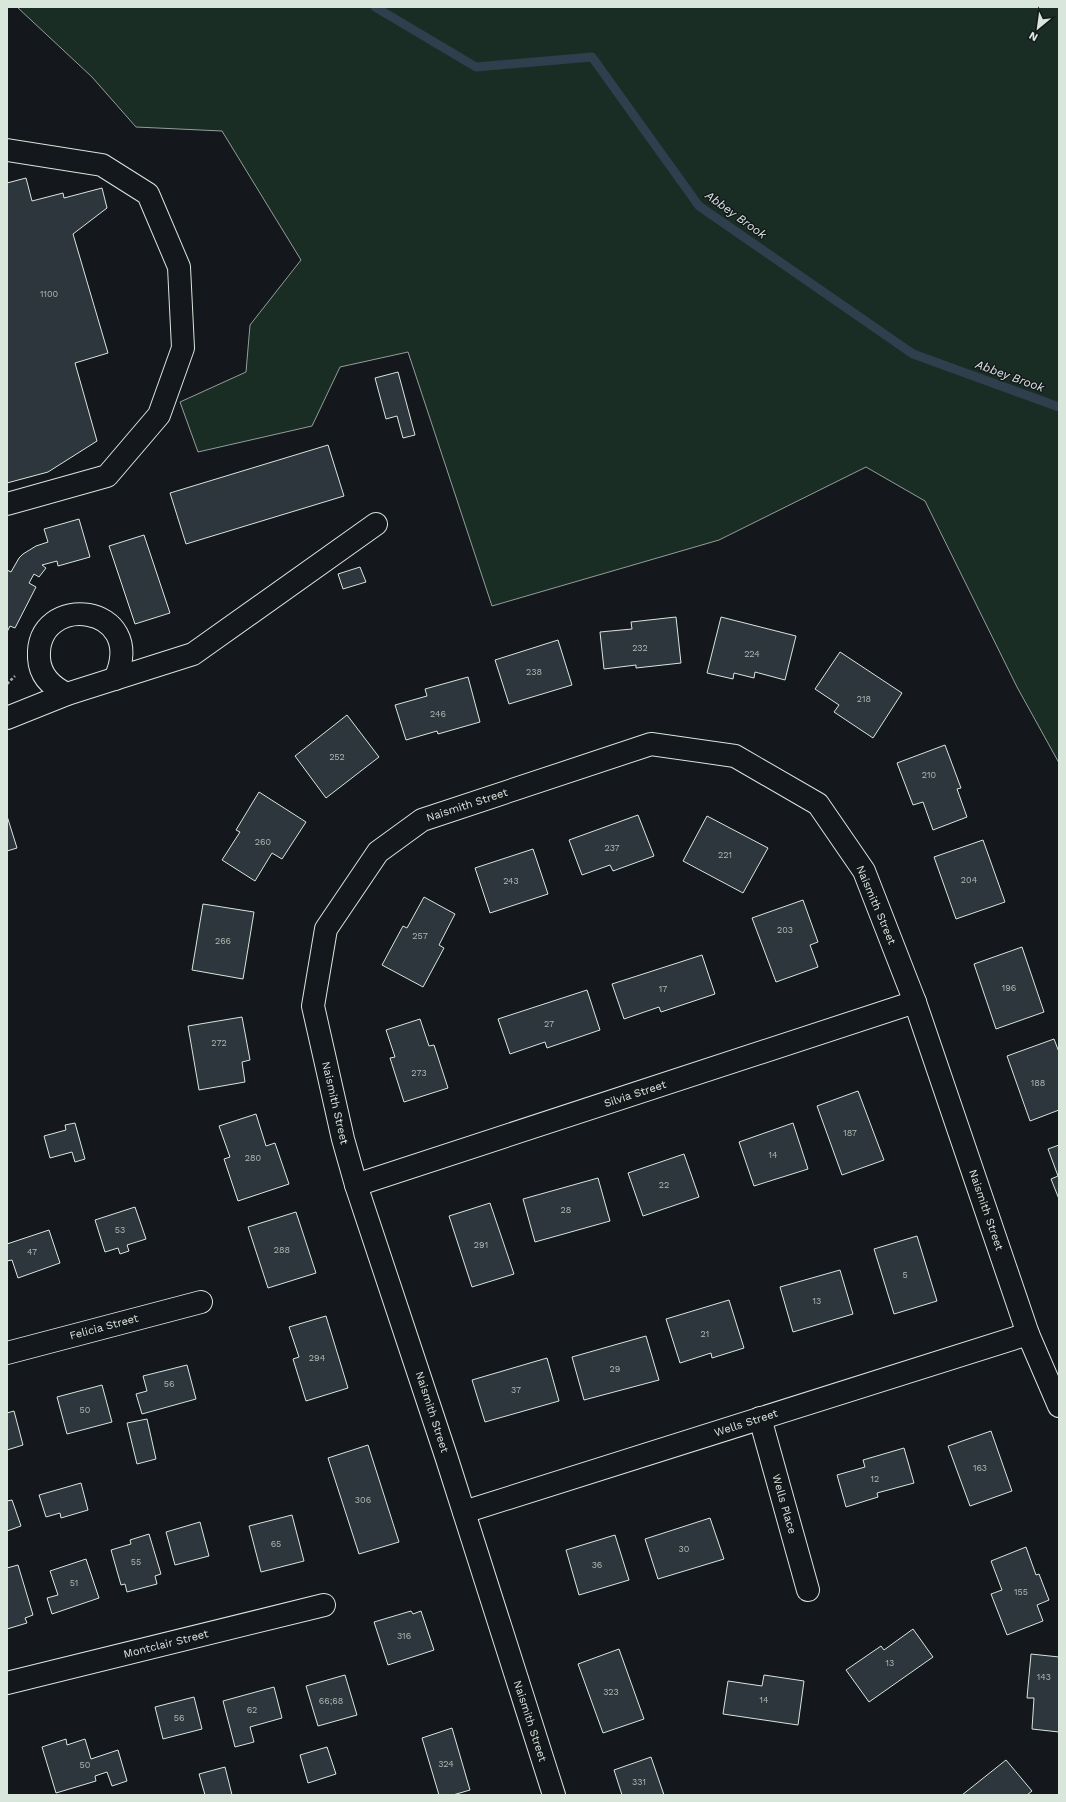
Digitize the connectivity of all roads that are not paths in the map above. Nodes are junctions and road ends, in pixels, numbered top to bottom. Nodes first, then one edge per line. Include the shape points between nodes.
1 (7, 150) edge
2 (7, 504) edge
3 (376, 524) dead end
4 (115, 679) junction
5 (67, 694) junction
6 (7, 718) edge
7 (915, 1002) junction
8 (356, 1185) junction
9 (201, 1302) dead end
10 (1028, 1334) junction
11 (7, 1353) edge
12 (1059, 1406) edge
13 (760, 1418) junction
14 (464, 1512) junction
15 (808, 1590) dead end
16 (324, 1605) dead end
17 (7, 1683) edge
18 (554, 1795) edge

1 - 2 street via 102,164 148,194 179,267 183,348 159,416 107,476
3 - 4 street via 193,654
4 - 5 street
4 - 5 street via 121,666 122,653 119,639 112,628 102,619 88,614 74,614 61,618 50,626 42,638 39,651 40,665 45,678 55,688
5 - 6 street
7 - 8 street, Silvia Street
7 - 8 street, Naismith Street via 864,871 818,804 735,756 651,744 422,820 378,852 326,928 313,1006
7 - 10 street, Naismith Street
8 - 14 street, Naismith Street
9 - 11 street, Felicia Street
10 - 12 street, Naismith Street
10 - 13 street, Wells Street
13 - 14 street, Wells Street
13 - 15 street, Wells Place
14 - 18 street, Naismith Street
16 - 17 street, Montclair Street

